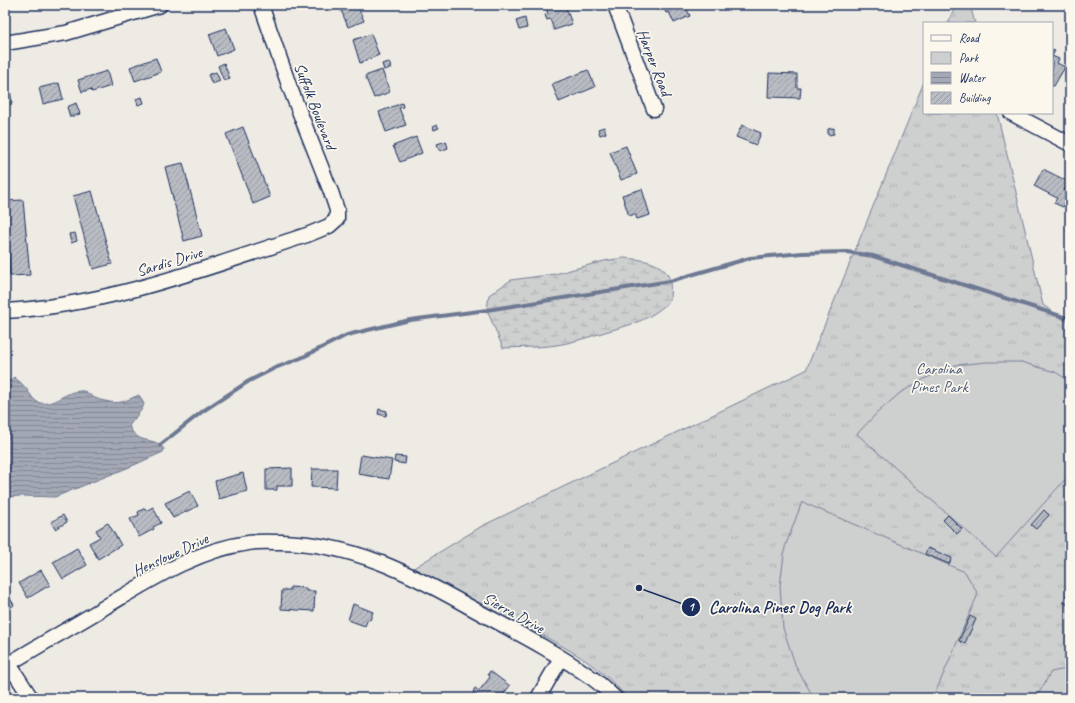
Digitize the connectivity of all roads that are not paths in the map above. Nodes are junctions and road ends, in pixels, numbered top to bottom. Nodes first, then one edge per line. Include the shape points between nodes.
1 (160, 5) edge
2 (261, 5) edge
3 (615, 5) edge
4 (5, 43) edge
5 (654, 109) dead end
6 (1013, 114) edge
7 (1070, 144) edge
8 (337, 219) joint
9 (5, 311) edge
10 (390, 566) joint
11 (561, 658) junction
12 (7, 665) edge
13 (31, 698) edge
14 (538, 698) edge
15 (615, 698) edge

1 - 4 street via 66,33
2 - 8 street, Suffolk Boulevard via 331,192
3 - 5 street, Harper Road
6 - 7 street
8 - 9 street, Sardis Drive via 329,226 307,235 153,285 80,301
10 - 11 street, Sierra Drive via 422,580
10 - 12 street, Henslowe Drive via 313,544 248,543 223,549 200,556 154,578
11 - 14 street
11 - 15 street, Sierra Drive via 591,677
12 - 13 street

